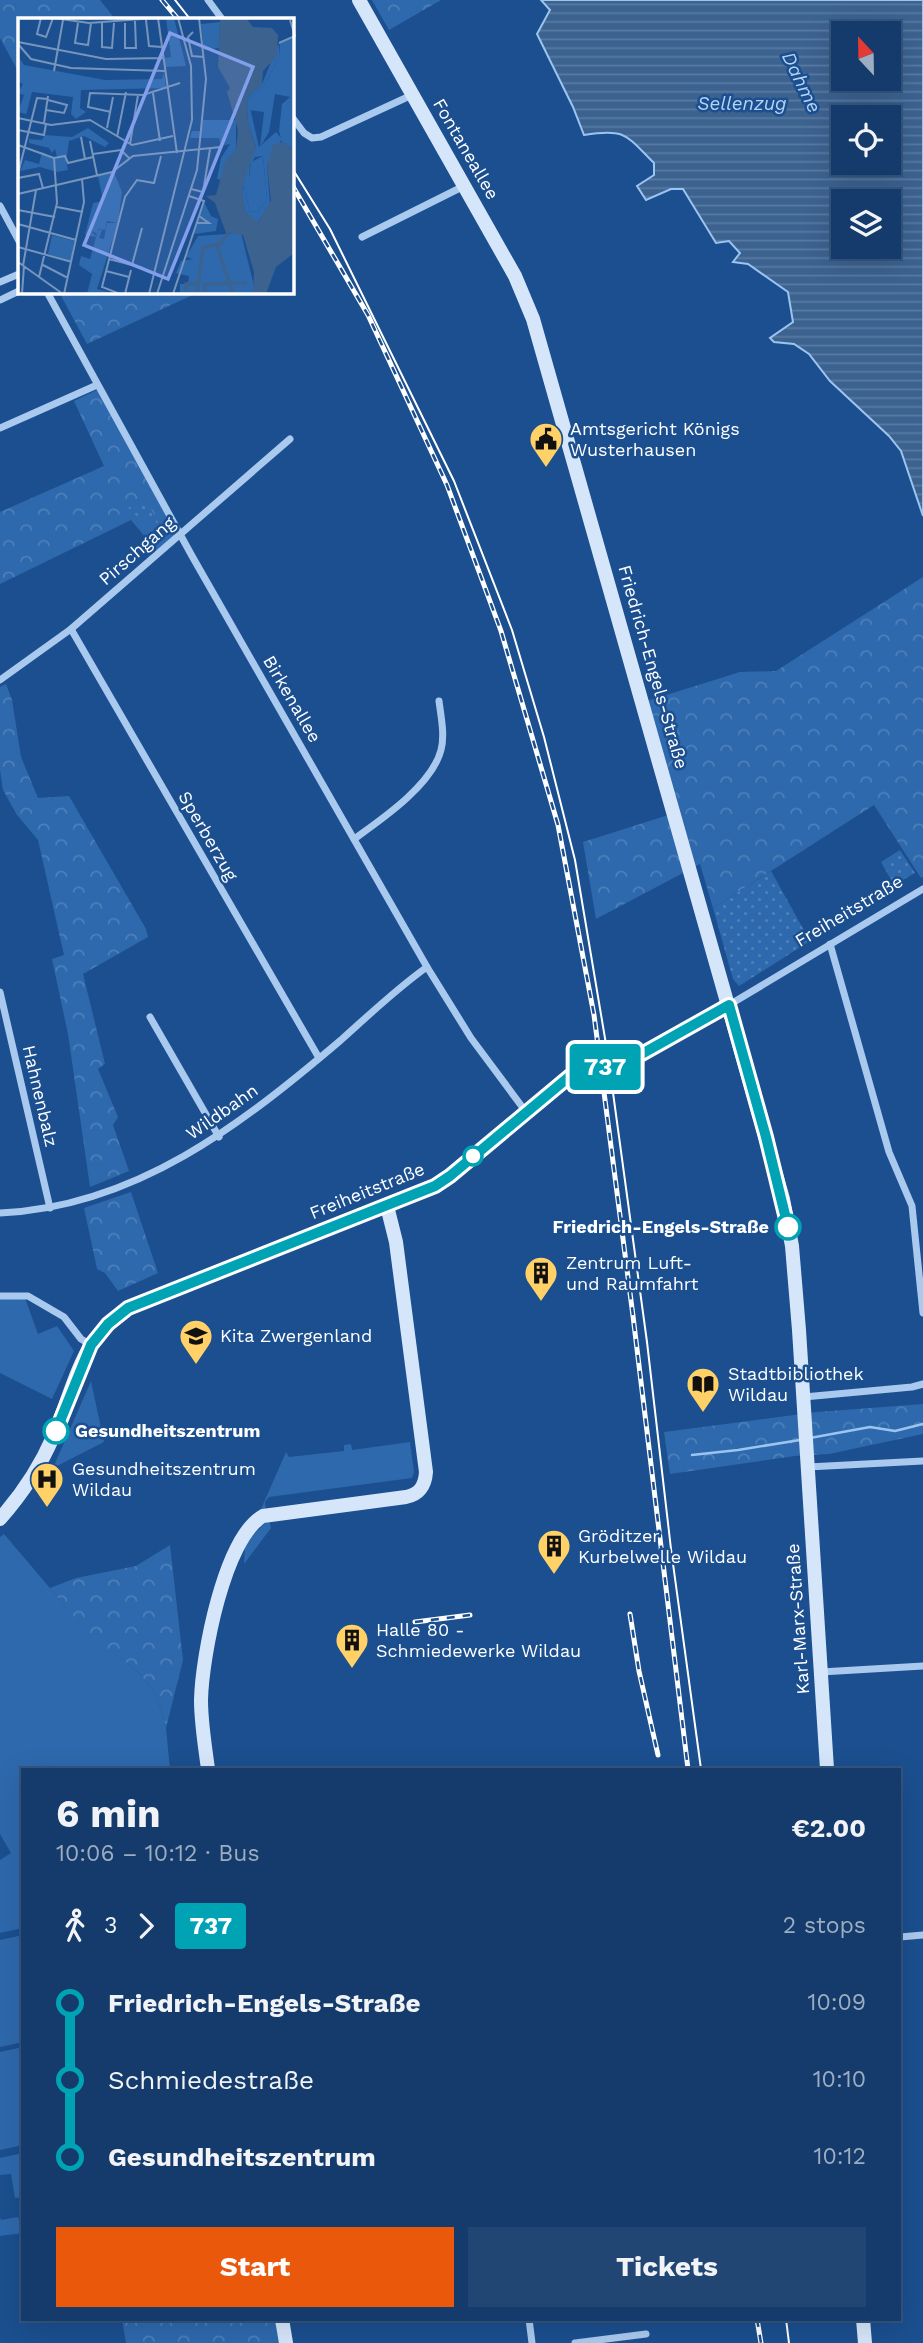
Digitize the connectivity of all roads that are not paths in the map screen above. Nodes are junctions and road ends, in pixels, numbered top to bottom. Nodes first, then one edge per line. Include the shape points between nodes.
1 (208, 0) edge
2 (359, 0) edge
3 (221, 18) edge
4 (412, 94) junction
5 (294, 120) edge
6 (465, 186) junction
7 (0, 206) edge
8 (362, 237) dead end
9 (18, 239) edge
10 (18, 274) edge
11 (0, 282) edge
12 (18, 292) edge
13 (48, 294) edge
14 (0, 300) edge
15 (533, 319) joint
16 (97, 384) junction
17 (0, 428) edge
18 (290, 439) dead end
19 (180, 535) junction
20 (71, 629) junction
21 (0, 680) edge
22 (439, 701) dead end
23 (354, 839) junction
24 (923, 889) edge
25 (830, 944) junction
26 (427, 967) junction
27 (0, 992) edge
28 (729, 1005) junction
29 (150, 1017) dead end
30 (319, 1058) junction
31 (526, 1112) junction
32 (219, 1137) junction
33 (387, 1206) junction
34 (50, 1208) junction
35 (0, 1213) edge
36 (0, 1296) edge
37 (923, 1313) edge
38 (91, 1345) junction
39 (923, 1384) edge
40 (803, 1403) junction
41 (923, 1461) edge
42 (808, 1463) junction
43 (0, 1518) edge
44 (923, 1666) edge
45 (821, 1672) junction
46 (208, 1768) edge
47 (827, 1768) edge
48 (923, 1935) edge
49 (901, 1937) edge
50 (282, 2321) edge
51 (529, 2321) edge
52 (863, 2321) edge
53 (646, 2334) dead end
54 (286, 2343) edge
55 (532, 2343) edge
56 (575, 2343) edge
57 (865, 2343) edge

1 - 3 street
2 - 4 main road, Fontaneallee
4 - 5 street via 321,137 304,133
4 - 6 main road, Fontaneallee
6 - 8 street
6 - 15 main road, Fontaneallee via 515,276
7 - 9 street
10 - 11 street
12 - 14 street
13 - 16 street, Birkenallee
15 - 28 main road, Friedrich-Engels-Straße
16 - 17 street
16 - 19 street, Birkenallee
18 - 19 street, Pirschgang
19 - 20 street, Pirschgang
19 - 23 street, Birkenallee
20 - 21 street, Pirschgang
20 - 30 street, Sperberzug
22 - 23 street via 443,741 436,764 405,799
23 - 26 street, Birkenallee
24 - 25 street, Freiheitstraße
25 - 28 street, Freiheitstraße
25 - 37 street via 889,1152 912,1206
26 - 30 street, Wildbahn
26 - 31 street, Birkenallee via 471,1038
27 - 34 street, Hahnenbalz
28 - 31 main road, Freiheitstraße via 631,1060 578,1071
28 - 40 main road, Friedrich-Engels-Straße via 787,1219
29 - 32 street
30 - 32 street, Wildbahn
31 - 33 main road, Freiheitstraße via 450,1176
32 - 34 street, Wildbahn via 129,1184
33 - 38 main road, Freiheitstraße via 133,1305
33 - 46 main road via 396,1240 424,1484 415,1495 263,1516 248,1529 223,1585 208,1644 201,1698
34 - 35 street, Wildbahn
36 - 38 street via 28,1296 64,1317
38 - 43 main road, Freiheitstraße via 39,1466
39 - 40 street
40 - 42 main road, Karl-Marx-Straße
41 - 42 street
42 - 45 main road, Karl-Marx-Straße
44 - 45 street
45 - 47 main road, Karl-Marx-Straße
48 - 49 street
50 - 54 main road
51 - 55 street
52 - 57 main road
53 - 56 street

